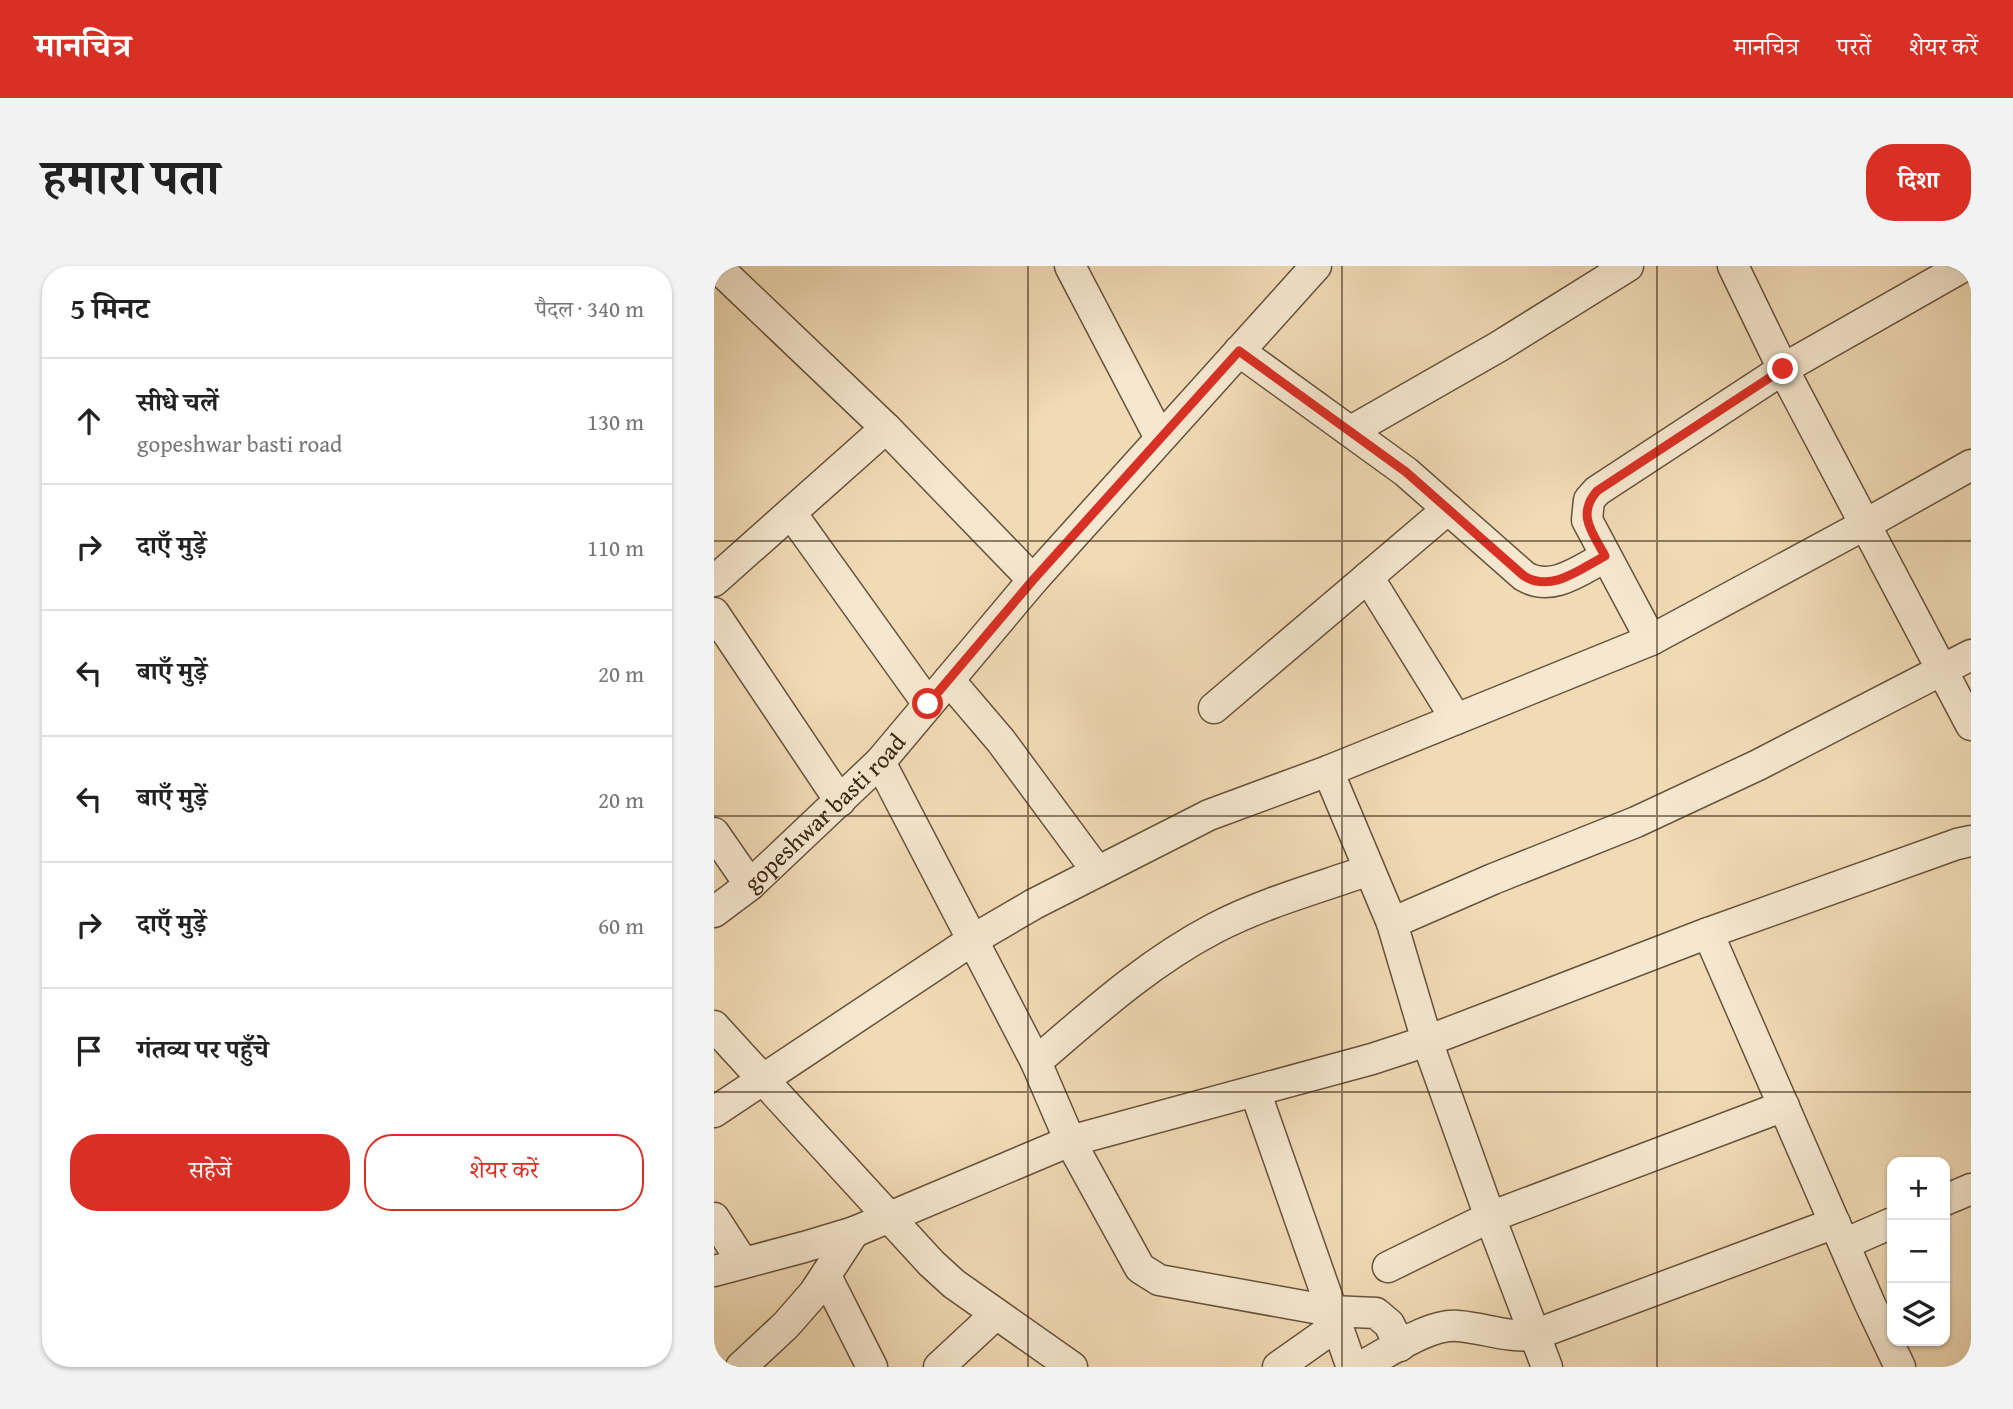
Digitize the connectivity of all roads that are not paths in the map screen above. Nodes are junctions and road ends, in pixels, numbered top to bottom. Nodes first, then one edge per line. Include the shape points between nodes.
1 (716, 266) edge
2 (1070, 266) edge
3 (1316, 266) edge
4 (1628, 266) edge
5 (1733, 266) edge
6 (1964, 266) edge
7 (1239, 351) junction
8 (1783, 369) junction
9 (886, 428) junction
10 (1351, 431) junction
11 (1160, 438) junction
12 (1971, 465) edge
13 (1448, 509) junction
14 (791, 513) junction
15 (1866, 524) junction
16 (1605, 556) junction
17 (1368, 577) junction
18 (1033, 580) junction
19 (714, 581) edge
20 (714, 613) edge
21 (1651, 640) junction
22 (1971, 654) edge
23 (1941, 671) junction
24 (949, 680) junction
25 (928, 704) junction
26 (1214, 708) dead end
27 (1455, 719) junction
28 (1971, 725) edge
29 (880, 762) junction
30 (1328, 771) junction
31 (840, 801) junction
32 (714, 833) edge
33 (1971, 841) edge
34 (1369, 870) junction
35 (1097, 871) junction
36 (750, 886) junction
37 (714, 912) edge
38 (1392, 923) junction
39 (1708, 933) junction
40 (974, 939) junction
41 (714, 1026) edge
42 (1427, 1041) junction
43 (1036, 1062) junction
44 (763, 1082) junction
45 (1255, 1091) junction
46 (1784, 1106) junction
47 (714, 1112) edge
48 (1070, 1141) junction
49 (1971, 1189) edge
50 (1950, 1198) edge
51 (888, 1216) junction
52 (1490, 1217) junction
53 (714, 1219) edge
54 (1887, 1224) edge
55 (854, 1232) junction
56 (1839, 1234) junction
57 (743, 1263) junction
58 (1388, 1267) dead end
59 (714, 1271) edge
60 (826, 1276) junction
61 (996, 1314) junction
62 (1334, 1318) junction
63 (1534, 1335) junction
64 (1400, 1346) junction
65 (741, 1367) edge
66 (872, 1367) edge
67 (939, 1367) edge
68 (1072, 1367) edge
69 (1278, 1367) edge
70 (1547, 1367) edge
71 (1900, 1367) edge

1 - 9 street
2 - 11 street
3 - 7 street, gopeshwar basti road
4 - 10 street
5 - 8 street
6 - 8 street
7 - 10 street
7 - 11 street, gopeshwar basti road
8 - 15 street
8 - 16 street via 1597,491 1589,500 1587,520
9 - 14 street
9 - 18 street
10 - 13 street
11 - 18 street, gopeshwar basti road
12 - 15 street
13 - 16 street via 1534,582 1560,580
13 - 17 street
14 - 19 street
14 - 25 street
15 - 21 street
15 - 23 street
16 - 21 street
17 - 26 street
17 - 27 street
18 - 24 street, gopeshwar basti road
20 - 31 street
21 - 27 street
22 - 23 street
23 - 28 street
23 - 38 street via 1649,816
24 - 25 street, gopeshwar basti road
24 - 35 street via 1001,741
25 - 29 street, gopeshwar basti road
27 - 30 street
29 - 31 street, gopeshwar basti road
29 - 40 street
30 - 34 street
30 - 35 street via 1209,815
31 - 36 street, gopeshwar basti road
32 - 36 street
33 - 39 street
34 - 38 street
34 - 43 street via 1216,927 1176,950 1139,975
35 - 40 street
36 - 37 street, gopeshwar basti road
38 - 42 street
39 - 42 street
39 - 46 street
40 - 43 street
40 - 44 street
41 - 44 street
42 - 45 street
42 - 52 street
43 - 48 street
44 - 47 street
44 - 51 street
45 - 48 street
45 - 62 street
46 - 52 street
46 - 56 street
48 - 51 street
48 - 62 street via 1131,1256 1150,1276
49 - 50 street
51 - 55 street
51 - 61 street via 938,1270
52 - 58 street
52 - 63 street
53 - 57 street
54 - 56 street
55 - 57 street
55 - 60 street
56 - 63 street
56 - 71 street
57 - 59 street
60 - 65 street via 786,1325
60 - 66 street
61 - 67 street
61 - 68 street
62 - 64 street via 1377,1313 1389,1324
62 - 64 street via 1350,1362 1357,1366
62 - 69 street
63 - 64 street via 1446,1326
63 - 70 street

